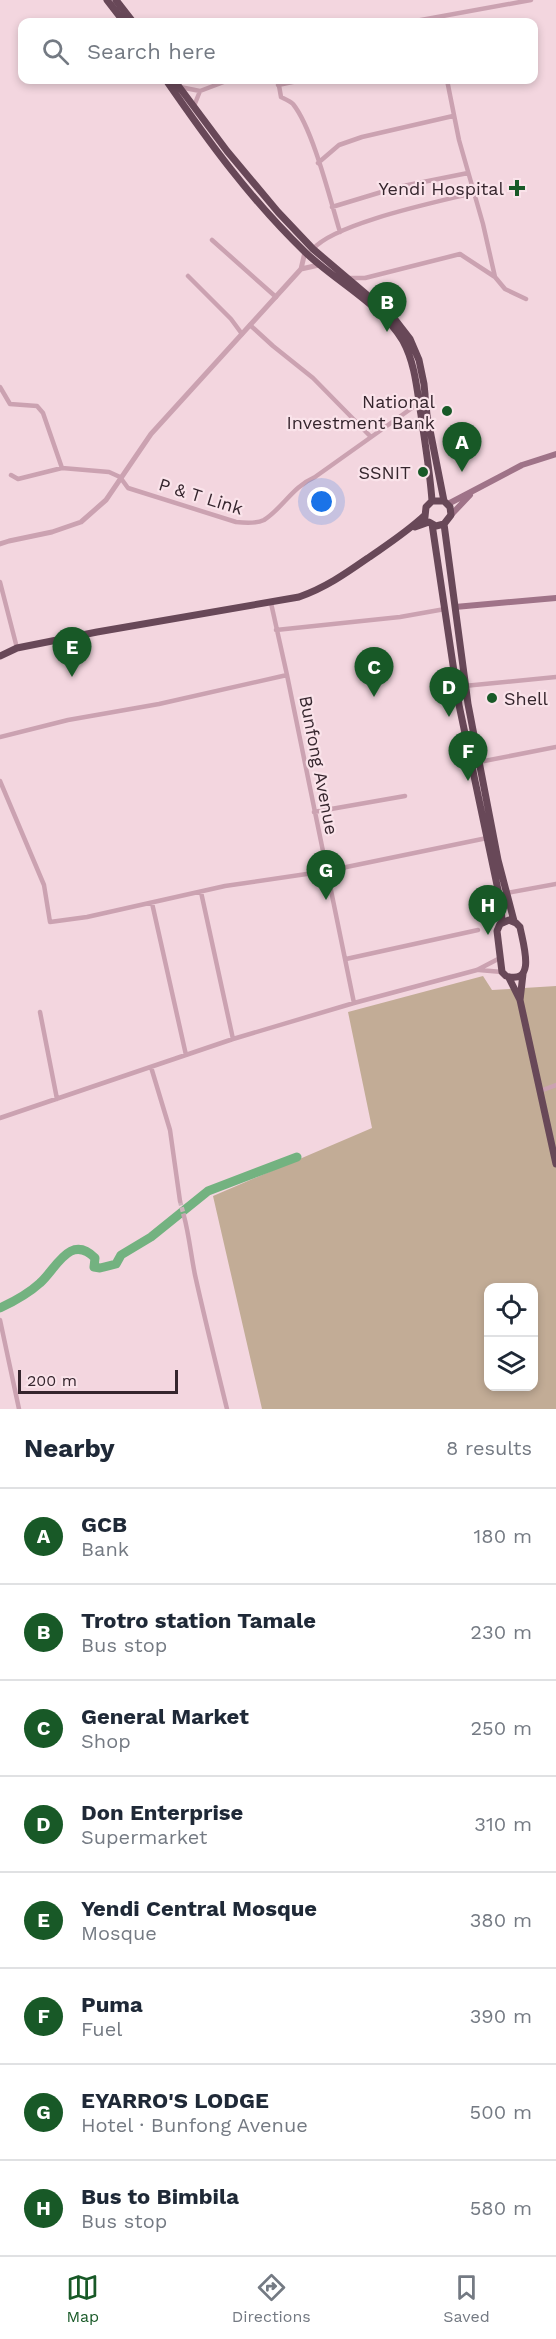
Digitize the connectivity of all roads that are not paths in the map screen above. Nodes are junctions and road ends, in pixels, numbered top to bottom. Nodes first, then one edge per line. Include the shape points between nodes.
1 (107, 0) edge
2 (116, 0) edge
3 (531, 0) edge
4 (121, 18) edge
5 (129, 18) edge
6 (444, 18) edge
7 (168, 84) edge
8 (177, 84) edge
9 (218, 84) edge
10 (278, 84) edge
11 (448, 84) edge
12 (180, 87) junction
13 (200, 91) junction
14 (194, 106) junction
15 (453, 116) junction
16 (318, 163) junction
17 (468, 173) junction
18 (473, 193) junction
19 (332, 207) junction
20 (340, 232) junction
21 (212, 240) dead end
22 (309, 252) junction
23 (319, 265) junction
24 (301, 269) junction
25 (188, 276) dead end
26 (495, 277) junction
27 (347, 278) junction
28 (276, 297) junction
29 (526, 299) dead end
30 (250, 325) junction
31 (242, 334) junction
32 (0, 387) edge
33 (419, 403) junction
34 (370, 436) junction
35 (556, 454) edge
36 (62, 468) junction
37 (11, 475) dead end
38 (120, 477) junction
39 (472, 493) junction
40 (432, 501) junction
41 (446, 502) junction
42 (451, 515) junction
43 (428, 520) junction
44 (444, 524) junction
45 (0, 544) edge
46 (0, 582) edge
47 (556, 598) edge
48 (271, 603) junction
49 (455, 607) junction
50 (445, 609) junction
51 (276, 630) junction
52 (17, 648) junction
53 (0, 656) edge
54 (287, 675) junction
55 (556, 677) edge
56 (464, 686) junction
57 (0, 737) edge
58 (556, 747) edge
59 (478, 762) junction
60 (0, 781) edge
61 (405, 796) dead end
62 (314, 812) junction
63 (487, 838) junction
64 (327, 871) junction
65 (556, 884) edge
66 (201, 892) junction
67 (507, 893) junction
68 (152, 903) junction
69 (514, 921) junction
70 (502, 922) junction
71 (478, 930) dead end
72 (500, 958) junction
73 (346, 959) junction
74 (477, 970) junction
75 (502, 972) junction
76 (523, 974) junction
77 (509, 978) junction
78 (520, 1000) junction
79 (354, 1003) junction
80 (40, 1012) dead end
81 (233, 1039) junction
82 (186, 1055) junction
83 (151, 1067) junction
84 (556, 1085) edge
85 (540, 1091) junction
86 (57, 1099) junction
87 (0, 1118) edge
88 (556, 1164) edge
89 (180, 1201) tunnel mouth
90 (184, 1216) tunnel mouth
91 (0, 1320) edge
92 (19, 1409) edge
93 (227, 1409) edge

1 - 4 highway
2 - 5 highway
3 - 6 street
7 - 22 highway via 218,155
8 - 12 highway
9 - 13 street
10 - 16 street via 281,97 291,102 301,119
11 - 15 street
12 - 13 street
12 - 14 highway
13 - 14 street
14 - 22 highway
15 - 16 street via 339,145
15 - 17 street
16 - 19 street
17 - 18 street
17 - 19 street via 398,187
18 - 20 street
18 - 26 street
19 - 20 street
20 - 22 street via 320,241
21 - 28 street
22 - 23 highway
22 - 24 street
22 - 27 highway
23 - 24 street
23 - 33 highway via 383,316 402,339
24 - 28 street
25 - 31 street
26 - 27 street via 460,254 365,278
26 - 29 street via 505,289
27 - 41 highway via 393,317 410,339 419,360
28 - 30 street
30 - 31 street
30 - 34 street via 313,378
31 - 38 street via 151,434
32 - 36 street via 9,404 38,406 44,413
33 - 34 street, P & T Link
33 - 40 highway
34 - 38 street, P & T Link via 303,482 264,520 247,524 128,488
35 - 39 main road via 522,465
36 - 37 street via 18,479
36 - 38 street via 109,472
38 - 45 street via 106,500 81,522
39 - 41 main road
39 - 42 main road
40 - 41 highway
40 - 43 highway via 426,507
41 - 42 highway
42 - 44 highway
43 - 44 highway
43 - 48 highway via 320,589
43 - 50 highway
44 - 49 highway
46 - 52 street
47 - 49 main road
48 - 51 street, Bunfong Avenue
48 - 52 highway
49 - 56 highway
50 - 51 street
50 - 63 highway via 459,705
51 - 54 street, Bunfong Avenue
52 - 53 highway
54 - 57 street
54 - 62 street, Bunfong Avenue
55 - 56 street
56 - 59 highway
58 - 59 street
59 - 67 highway
60 - 68 street via 41,876 50,922
61 - 62 street
62 - 64 street, Bunfong Avenue
63 - 64 street
63 - 70 highway
64 - 66 street
64 - 73 street, Bunfong Avenue
65 - 67 street
66 - 68 street
66 - 81 street
67 - 69 highway
68 - 82 street
69 - 70 highway
69 - 76 highway via 520,927 526,968
70 - 72 highway via 497,931
71 - 73 street
72 - 74 street
72 - 75 highway
73 - 79 street, Bunfong Avenue
74 - 75 street
74 - 79 street
75 - 77 highway
76 - 77 highway
76 - 78 highway
77 - 78 highway
78 - 85 highway
79 - 81 street
80 - 86 street
81 - 82 street
82 - 83 street
83 - 86 street
83 - 89 street via 170,1130
84 - 85 street
85 - 88 highway
86 - 87 street
90 - 93 street
91 - 92 street

